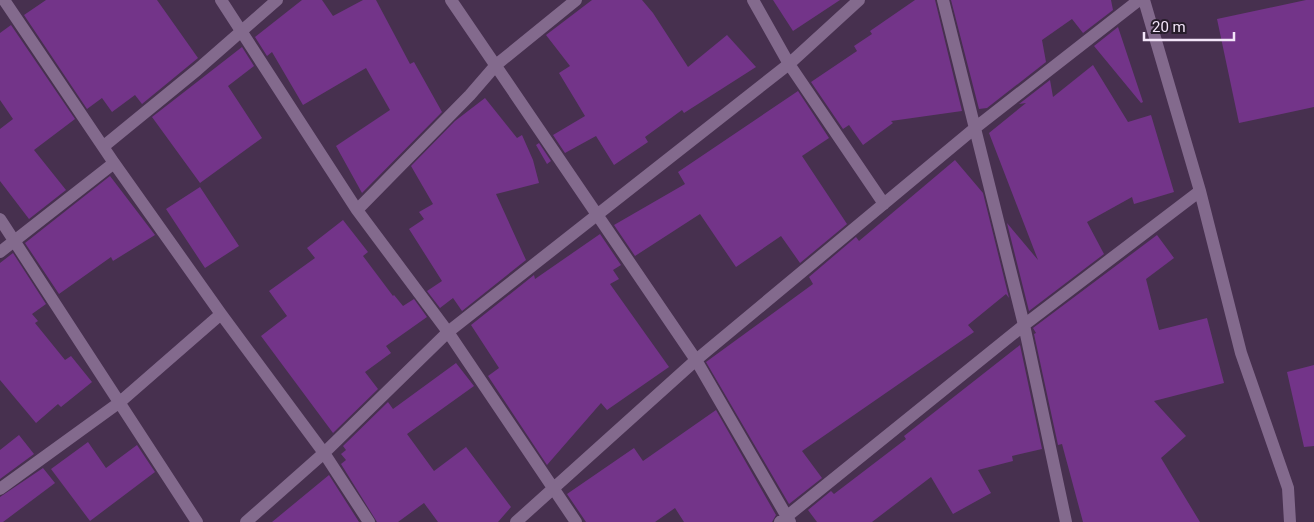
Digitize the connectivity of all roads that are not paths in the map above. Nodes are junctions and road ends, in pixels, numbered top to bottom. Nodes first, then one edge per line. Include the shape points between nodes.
1 (4, 0) edge
2 (221, 0) edge
3 (277, 0) edge
4 (451, 0) edge
5 (576, 0) edge
6 (753, 0) edge
7 (860, 0) edge
8 (943, 0) edge
9 (1139, 0) edge
10 (1144, 0) edge
11 (241, 29) junction
12 (789, 64) junction
13 (496, 65) junction
14 (976, 128) junction
15 (104, 146) junction
16 (114, 163) junction
17 (1200, 191) junction
18 (884, 204) junction
19 (357, 210) junction
20 (596, 213) junction
21 (0, 219) edge
22 (15, 242) junction
23 (0, 252) edge
24 (221, 314) junction
25 (1024, 325) junction
26 (448, 332) junction
27 (696, 360) junction
28 (120, 402) junction
29 (324, 452) junction
30 (553, 488) junction
31 (0, 489) edge
32 (785, 520) edge
33 (197, 522) edge
34 (246, 522) edge
35 (369, 522) edge
36 (516, 522) edge
37 (576, 522) edge
38 (1065, 522) edge
39 (1290, 522) edge

1 - 15 street
2 - 11 street
3 - 11 street
4 - 13 street
5 - 13 street
6 - 12 street
7 - 12 street
8 - 14 street
9 - 14 street
10 - 17 street
11 - 15 street via 197,70
11 - 19 street
12 - 18 street
12 - 20 street
13 - 19 street
13 - 20 street
14 - 18 street
14 - 25 street
15 - 16 street
16 - 22 street
16 - 24 street
17 - 25 street
17 - 39 street via 1241,353 1288,488
18 - 27 street
19 - 26 street
20 - 26 street
20 - 27 street
21 - 22 street
22 - 23 street
22 - 28 street
24 - 28 street
24 - 29 street
25 - 32 street
25 - 38 street
26 - 29 street
26 - 30 street
27 - 30 street
27 - 32 street
28 - 31 street
28 - 33 street
29 - 34 street
29 - 35 street
30 - 36 street
30 - 37 street

